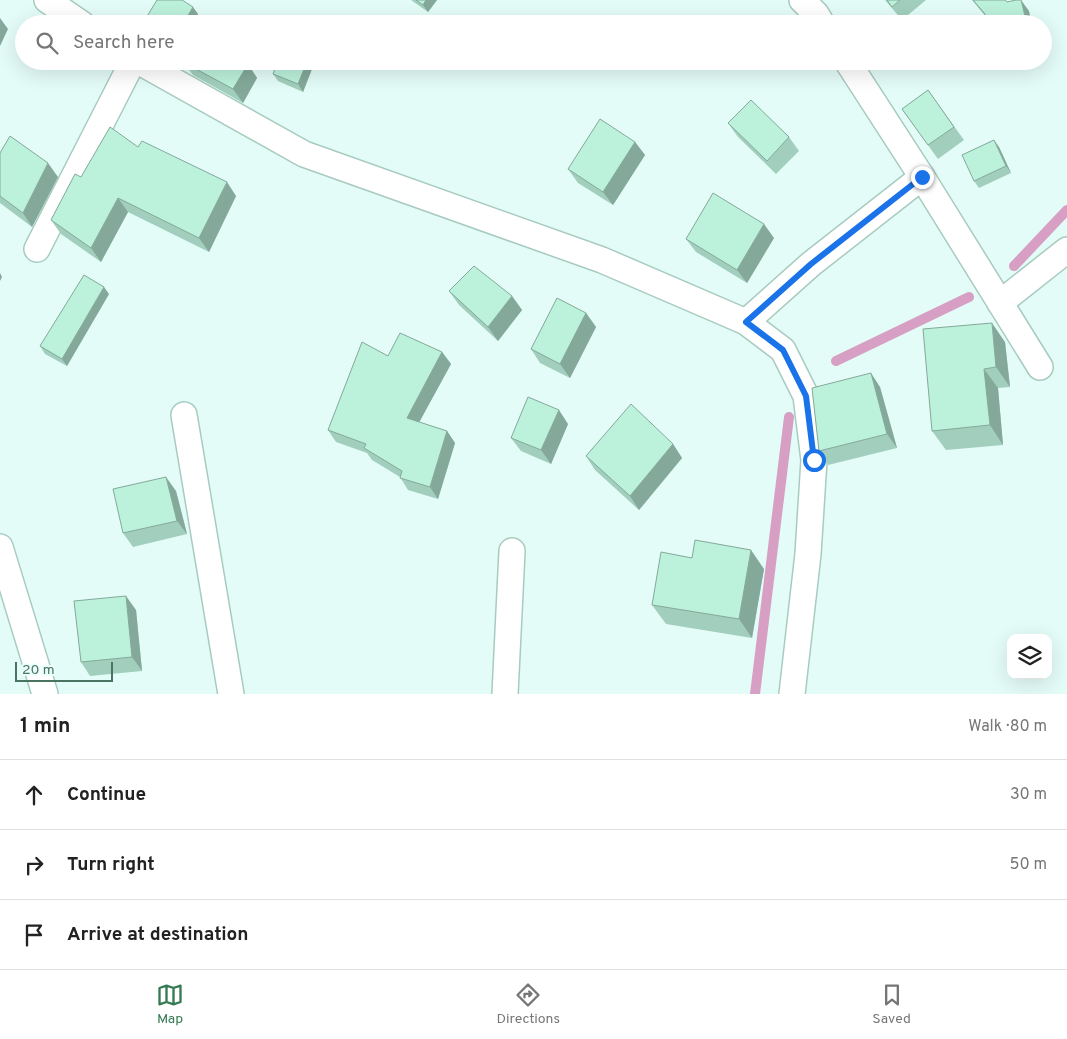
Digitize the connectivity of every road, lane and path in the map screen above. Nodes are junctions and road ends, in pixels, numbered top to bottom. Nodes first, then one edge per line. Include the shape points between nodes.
1 (47, 0) edge
2 (802, 0) edge
3 (69, 15) edge
4 (817, 15) edge
5 (128, 70) edge
6 (154, 70) edge
7 (853, 70) edge
8 (922, 177) junction
9 (38, 249) dead end
10 (1067, 250) edge
11 (1000, 303) junction
12 (746, 322) junction
13 (1040, 367) dead end
14 (184, 415) dead end
15 (0, 546) edge
16 (512, 551) dead end
17 (45, 694) edge
18 (231, 694) edge
19 (504, 694) edge
20 (792, 694) edge

1 - 3 street
2 - 4 street
5 - 9 street
6 - 12 street via 304,154 602,260
7 - 8 street
8 - 11 street
8 - 12 street via 811,264
10 - 11 street
11 - 13 street
12 - 20 street via 783,350 806,396 814,460 808,554
14 - 18 street
15 - 17 street
16 - 19 street

